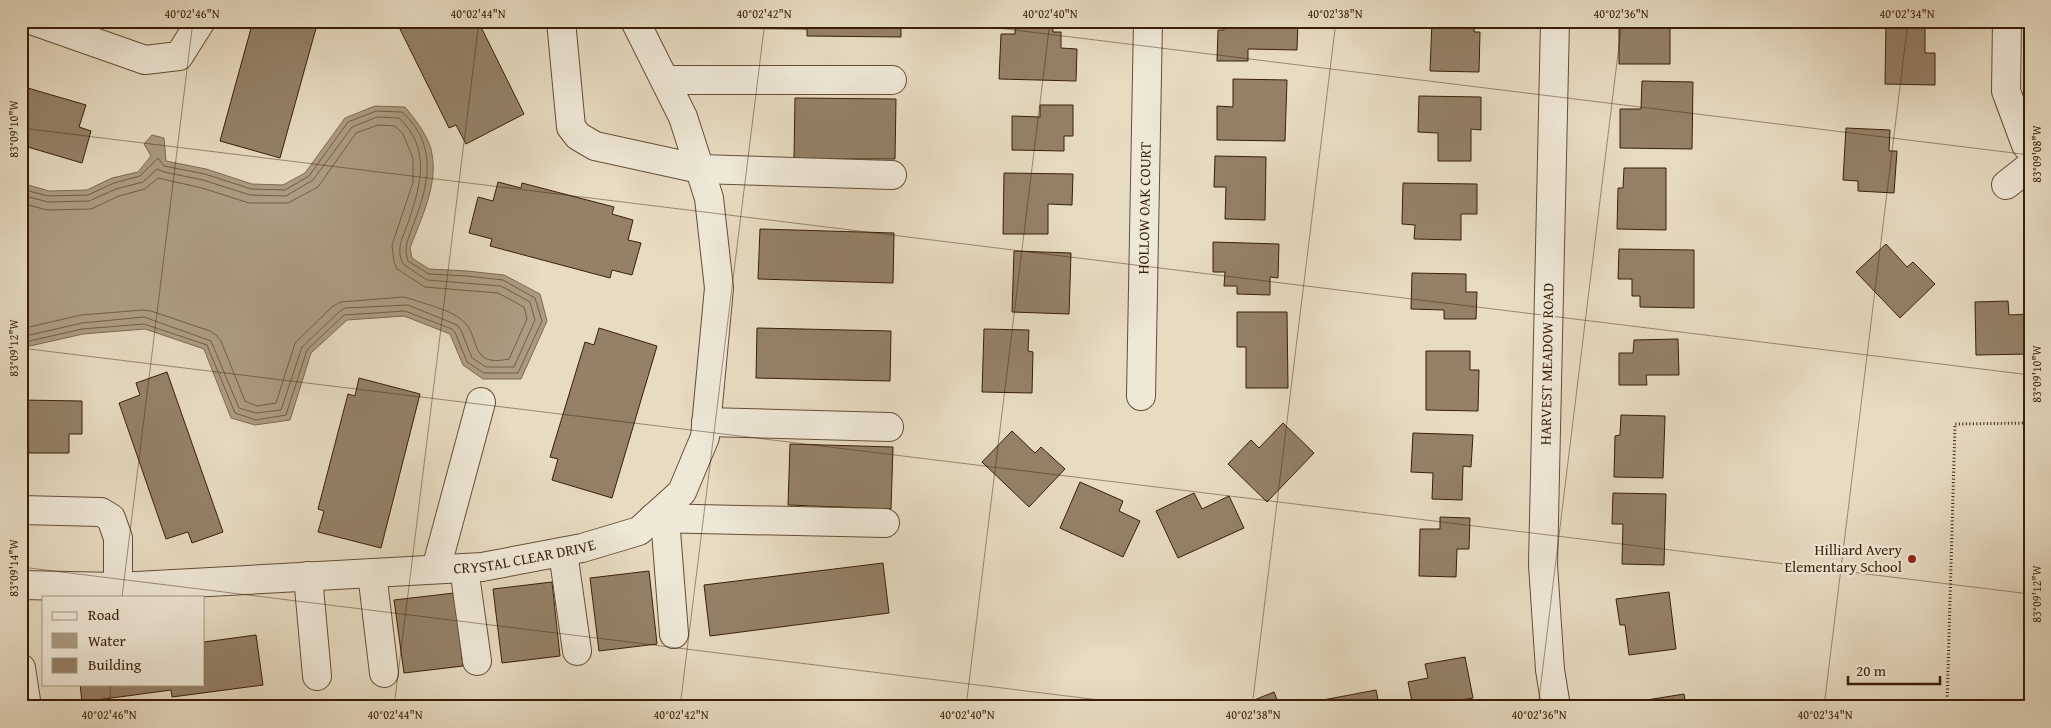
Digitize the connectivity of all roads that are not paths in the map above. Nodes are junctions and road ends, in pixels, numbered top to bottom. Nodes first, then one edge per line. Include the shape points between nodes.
1 (34, 21) edge
2 (201, 21) edge
3 (561, 21) edge
4 (635, 21) edge
5 (1148, 21) edge
6 (1555, 21) edge
7 (2007, 21) edge
8 (665, 80) junction
9 (892, 80) dead end
10 (2030, 149) edge
11 (2030, 166) edge
12 (700, 170) junction
13 (892, 175) dead end
14 (2006, 185) dead end
15 (1142, 396) dead end
16 (481, 402) dead end
17 (706, 422) junction
18 (889, 427) dead end
19 (21, 510) edge
20 (659, 518) junction
21 (884, 523) dead end
22 (562, 552) junction
23 (464, 568) junction
24 (436, 569) junction
25 (372, 573) junction
26 (308, 576) junction
27 (21, 585) edge
28 (118, 587) junction
29 (674, 634) dead end
30 (577, 652) dead end
31 (477, 661) dead end
32 (21, 668) edge
33 (384, 673) dead end
34 (317, 676) dead end
35 (27, 707) edge
36 (1556, 707) edge

1 - 2 street via 145,60 179,56
3 - 12 street via 572,127 578,136 595,146
4 - 8 street, CRYSTAL CLEAR DRIVE
5 - 15 street, HOLLOW OAK COURT
6 - 36 street, HARVEST MEADOW ROAD via 1543,565 1550,670
7 - 10 street via 2006,91
8 - 9 street
8 - 12 street, CRYSTAL CLEAR DRIVE via 683,117
11 - 14 street
12 - 13 street
12 - 17 street, CRYSTAL CLEAR DRIVE via 709,198 719,288
16 - 24 street
17 - 18 street
17 - 20 street, CRYSTAL CLEAR DRIVE via 705,437 682,492
19 - 28 street via 101,512 111,518 118,538
20 - 21 street
20 - 22 street, CRYSTAL CLEAR DRIVE via 639,531
20 - 29 street
22 - 23 street, CRYSTAL CLEAR DRIVE
22 - 30 street
23 - 24 street, CRYSTAL CLEAR DRIVE
23 - 31 street
24 - 25 street, CRYSTAL CLEAR DRIVE
25 - 26 street, CRYSTAL CLEAR DRIVE
25 - 33 street
26 - 28 street, CRYSTAL CLEAR DRIVE
26 - 34 street
27 - 28 street, CRYSTAL CLEAR DRIVE
32 - 35 street

